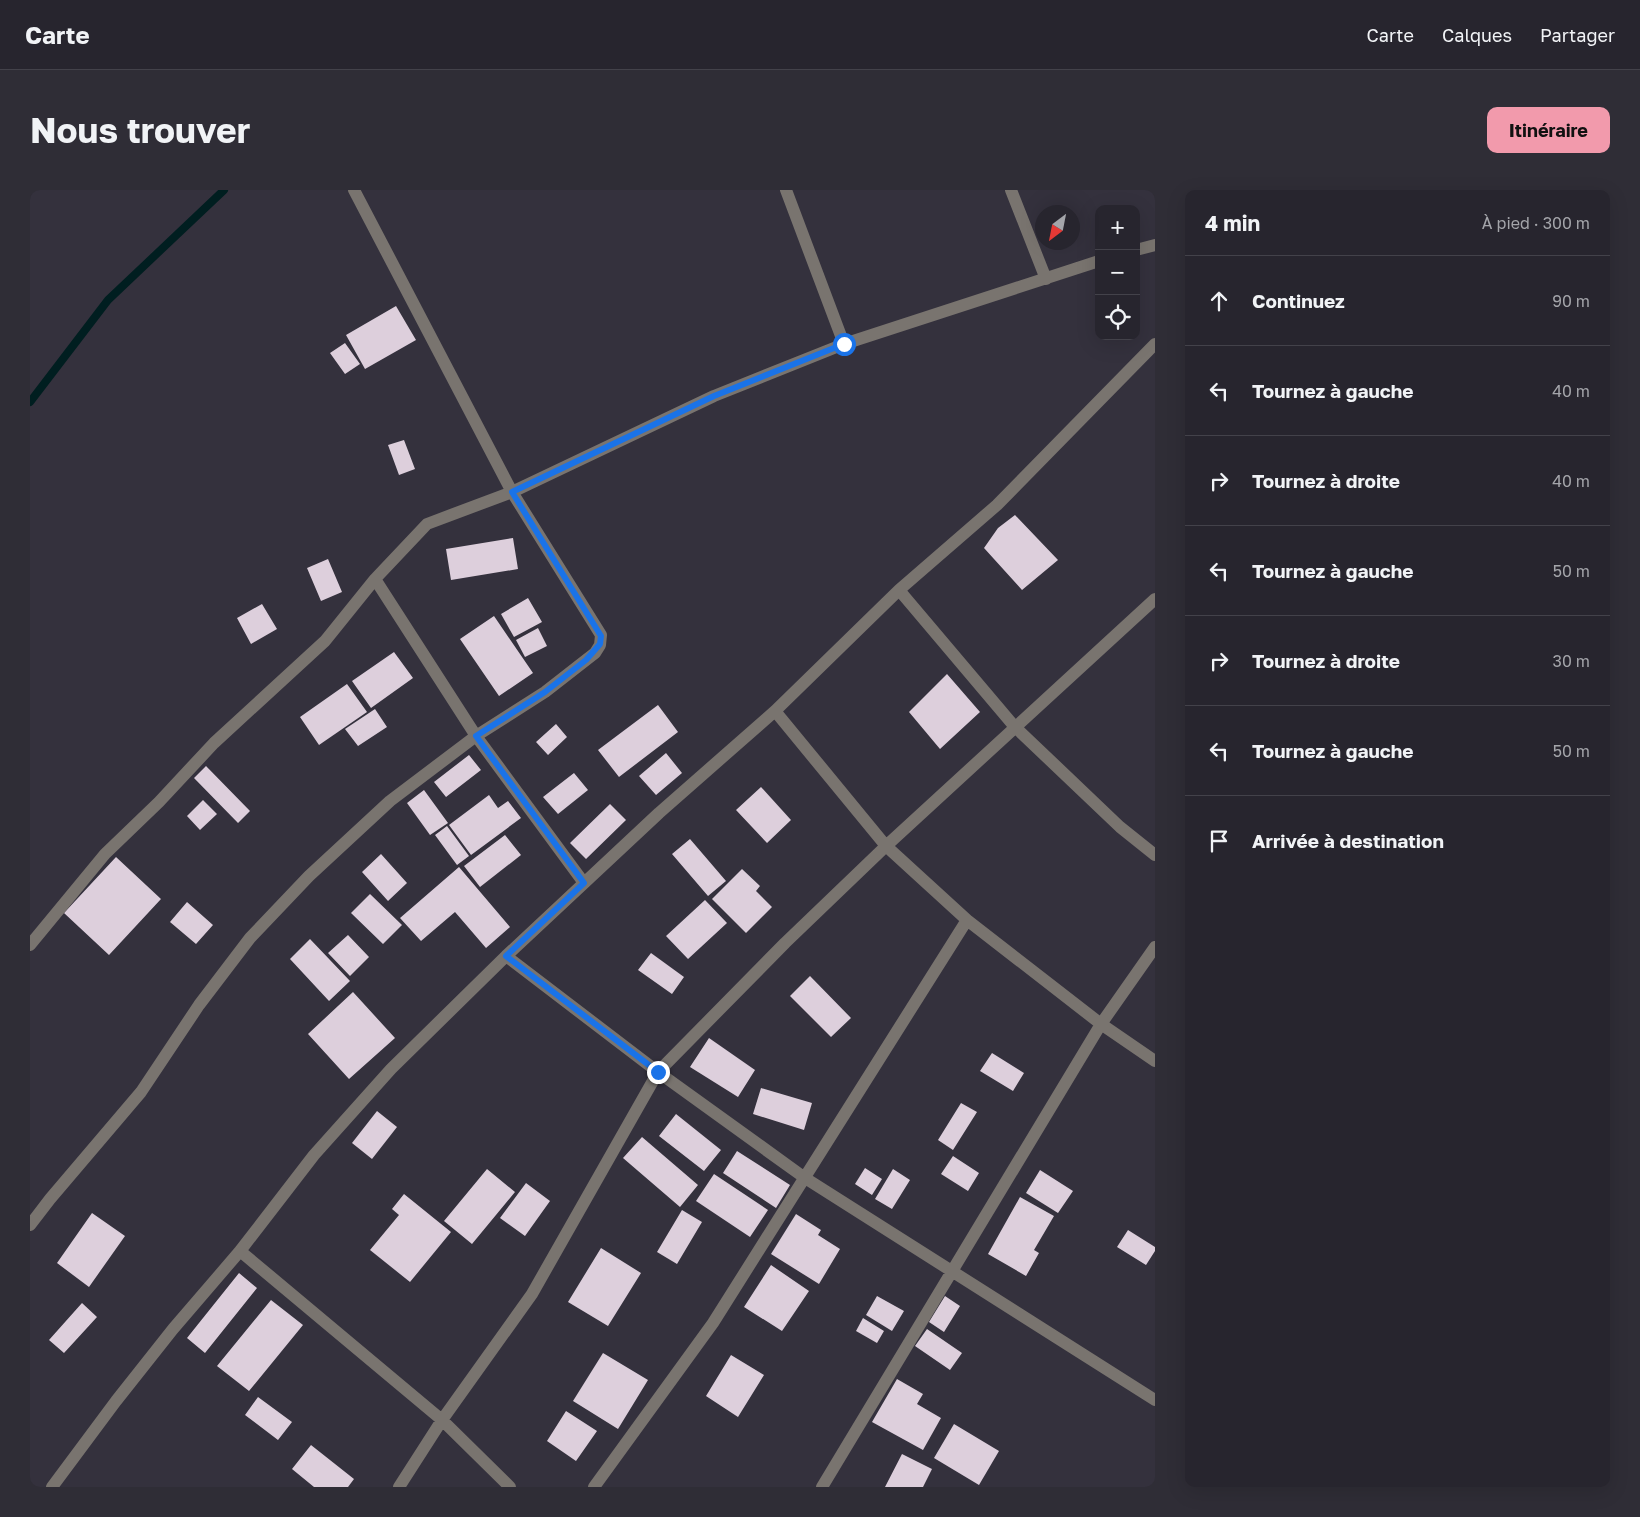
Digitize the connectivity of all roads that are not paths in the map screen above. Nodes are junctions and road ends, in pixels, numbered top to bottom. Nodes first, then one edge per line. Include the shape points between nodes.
1 (354, 190) edge
2 (786, 190) edge
3 (1011, 190) edge
4 (1155, 245) edge
5 (1140, 249) edge
6 (1095, 262) edge
7 (1046, 279) junction
8 (844, 344) junction
9 (1155, 344) edge
10 (512, 492) junction
11 (375, 578) junction
12 (899, 590) junction
13 (1155, 599) edge
14 (775, 711) junction
15 (1014, 726) junction
16 (476, 736) junction
17 (886, 846) junction
18 (1155, 855) edge
19 (584, 883) junction
20 (967, 920) junction
21 (30, 945) edge
22 (1155, 946) edge
23 (506, 956) junction
24 (1101, 1024) junction
25 (1155, 1061) edge
26 (658, 1072) junction
27 (805, 1178) junction
28 (30, 1225) edge
29 (240, 1251) junction
30 (953, 1272) junction
31 (1155, 1400) edge
32 (442, 1420) junction
33 (52, 1487) edge
34 (399, 1487) edge
35 (510, 1487) edge
36 (594, 1487) edge
37 (822, 1487) edge

1 - 10 street
2 - 8 street
3 - 7 street
4 - 5 street
6 - 7 street
7 - 8 street
8 - 10 street via 714,396
9 - 12 street via 997,505
10 - 11 street via 427,524
10 - 16 street via 592,620 601,636 600,644 595,653 545,692
11 - 16 street
11 - 21 street via 325,641 214,743 104,854
12 - 14 street
12 - 15 street
13 - 15 street
14 - 17 street
14 - 19 street
15 - 17 street
15 - 18 street via 1114,821
16 - 19 street
16 - 28 street via 390,801 338,847 250,938 199,1005 141,1092
17 - 20 street
17 - 26 street
19 - 23 street
20 - 24 street
20 - 27 street
22 - 24 street
23 - 26 street
23 - 29 street via 391,1069 314,1155
24 - 25 street
24 - 30 street
26 - 27 street
26 - 32 street via 532,1294
27 - 30 street
27 - 36 street via 713,1323
29 - 32 street
29 - 33 street via 122,1394
30 - 31 street
30 - 37 street
32 - 34 street
32 - 35 street

